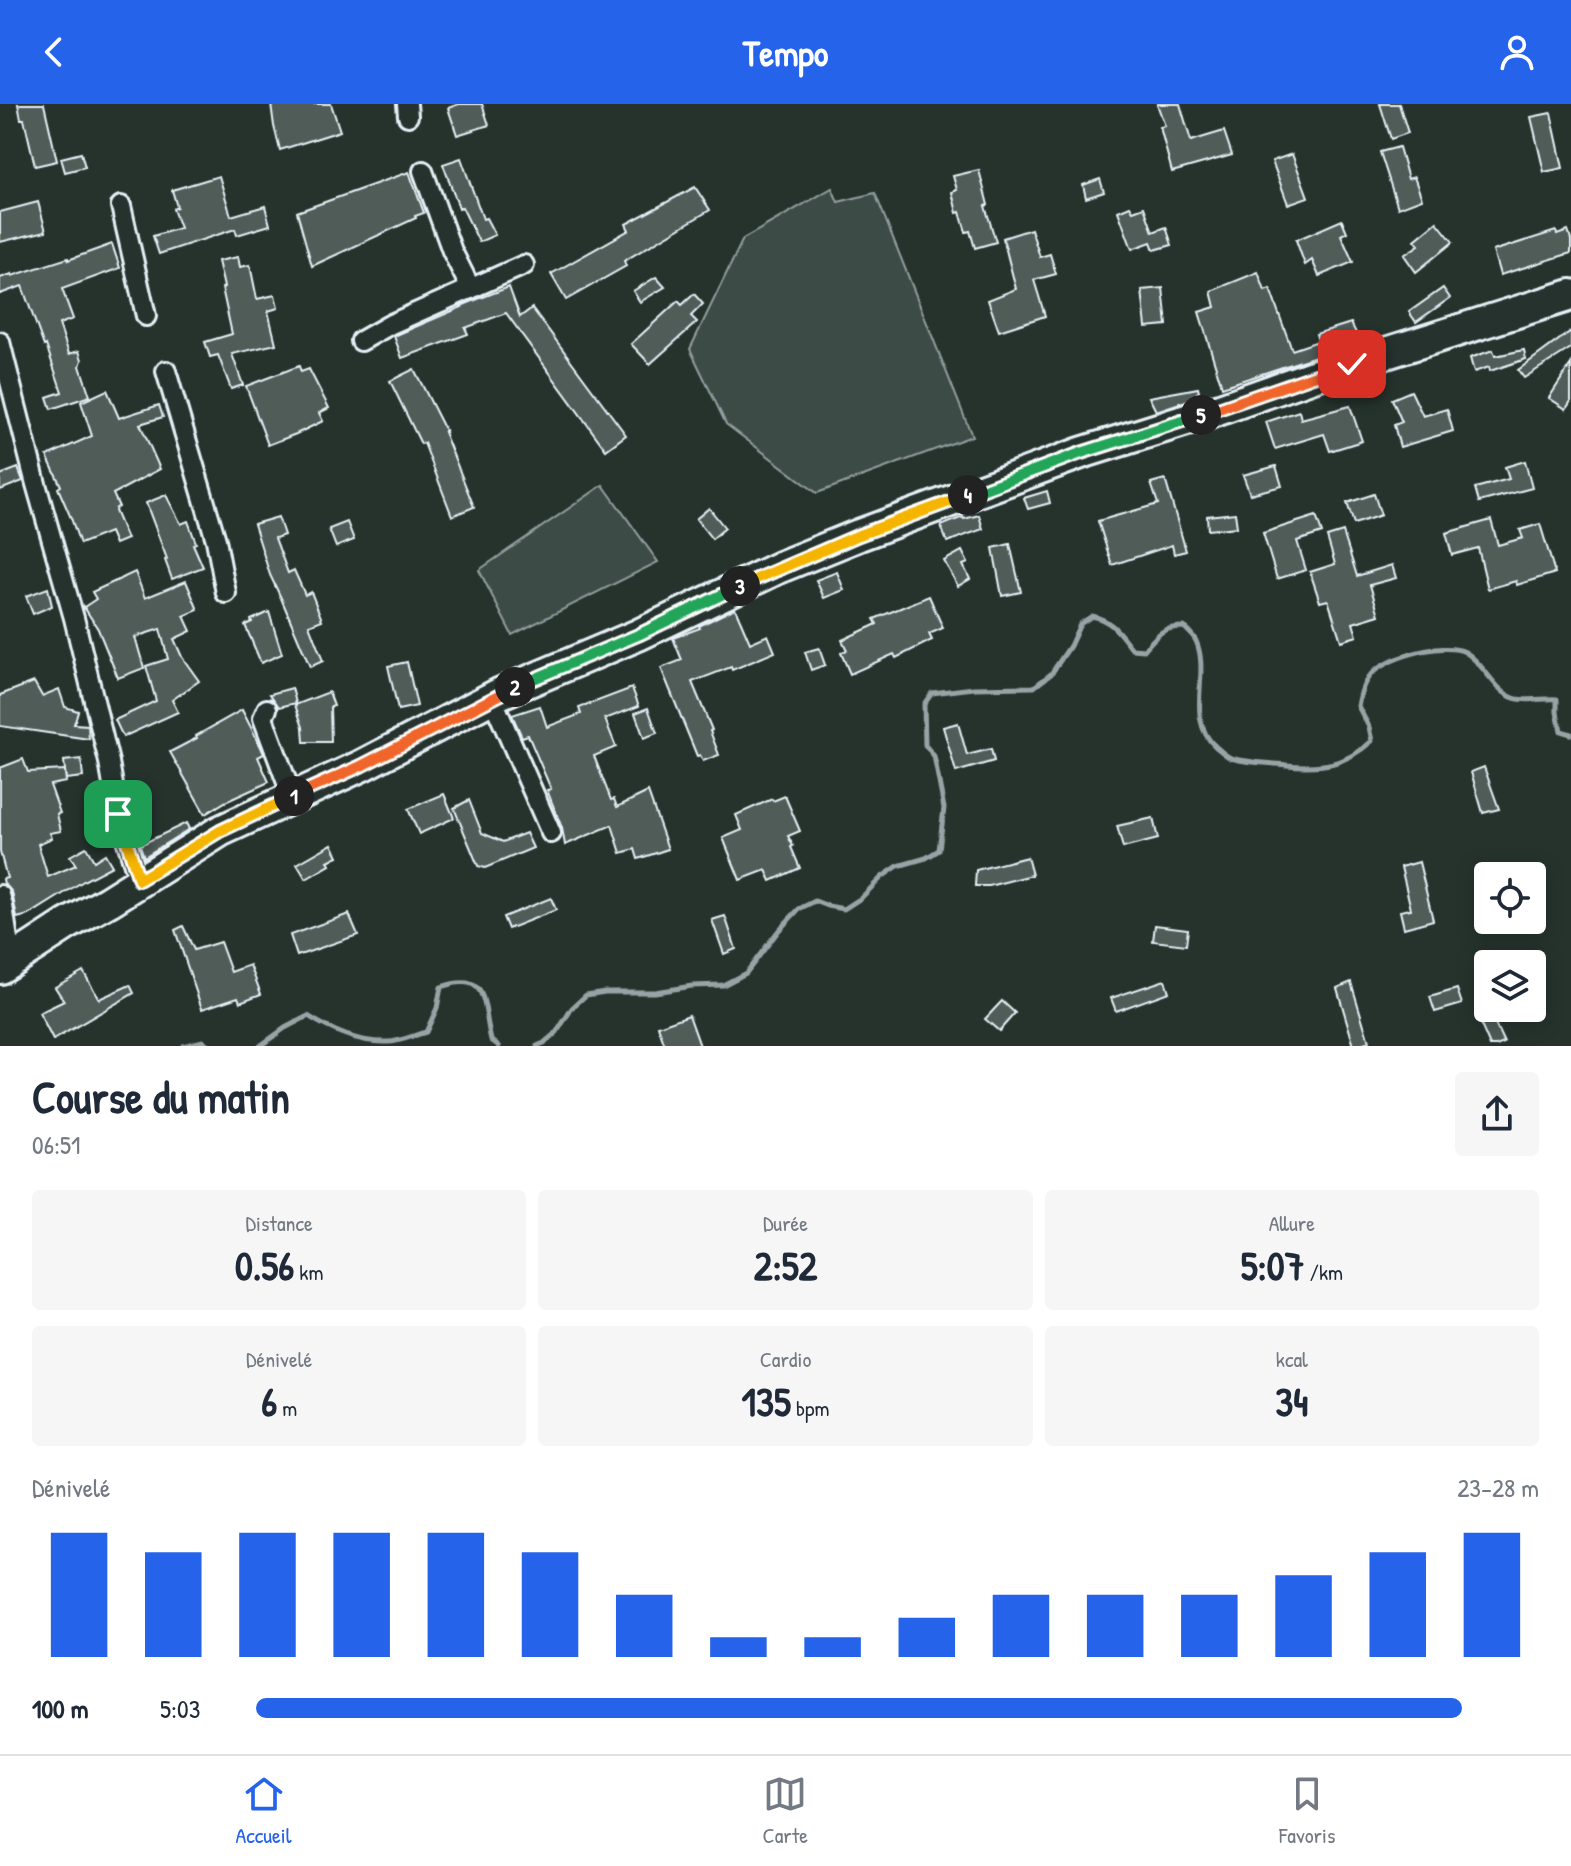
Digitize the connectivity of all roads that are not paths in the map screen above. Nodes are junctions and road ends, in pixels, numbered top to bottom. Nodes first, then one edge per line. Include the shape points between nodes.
1 (423, 171) dead end
2 (121, 206) dead end
3 (524, 265) dead end
4 (471, 289) junction
5 (1571, 295) edge
6 (146, 316) dead end
7 (361, 341) dead end
8 (0, 342) edge
9 (166, 371) dead end
10 (226, 593) dead end
11 (492, 698) junction
12 (267, 709) dead end
13 (292, 796) junction
14 (551, 833) dead end
15 (139, 880) junction
16 (0, 895) edge
17 (5, 964) edge

1 - 4 street
2 - 6 street
3 - 4 street
4 - 7 street
5 - 11 main road via 1081,453 859,535
8 - 15 street
9 - 10 street via 216,540
11 - 13 main road
11 - 14 street
12 - 13 street via 263,718
13 - 15 main road
15 - 17 main road
16 - 17 street via 7,931

